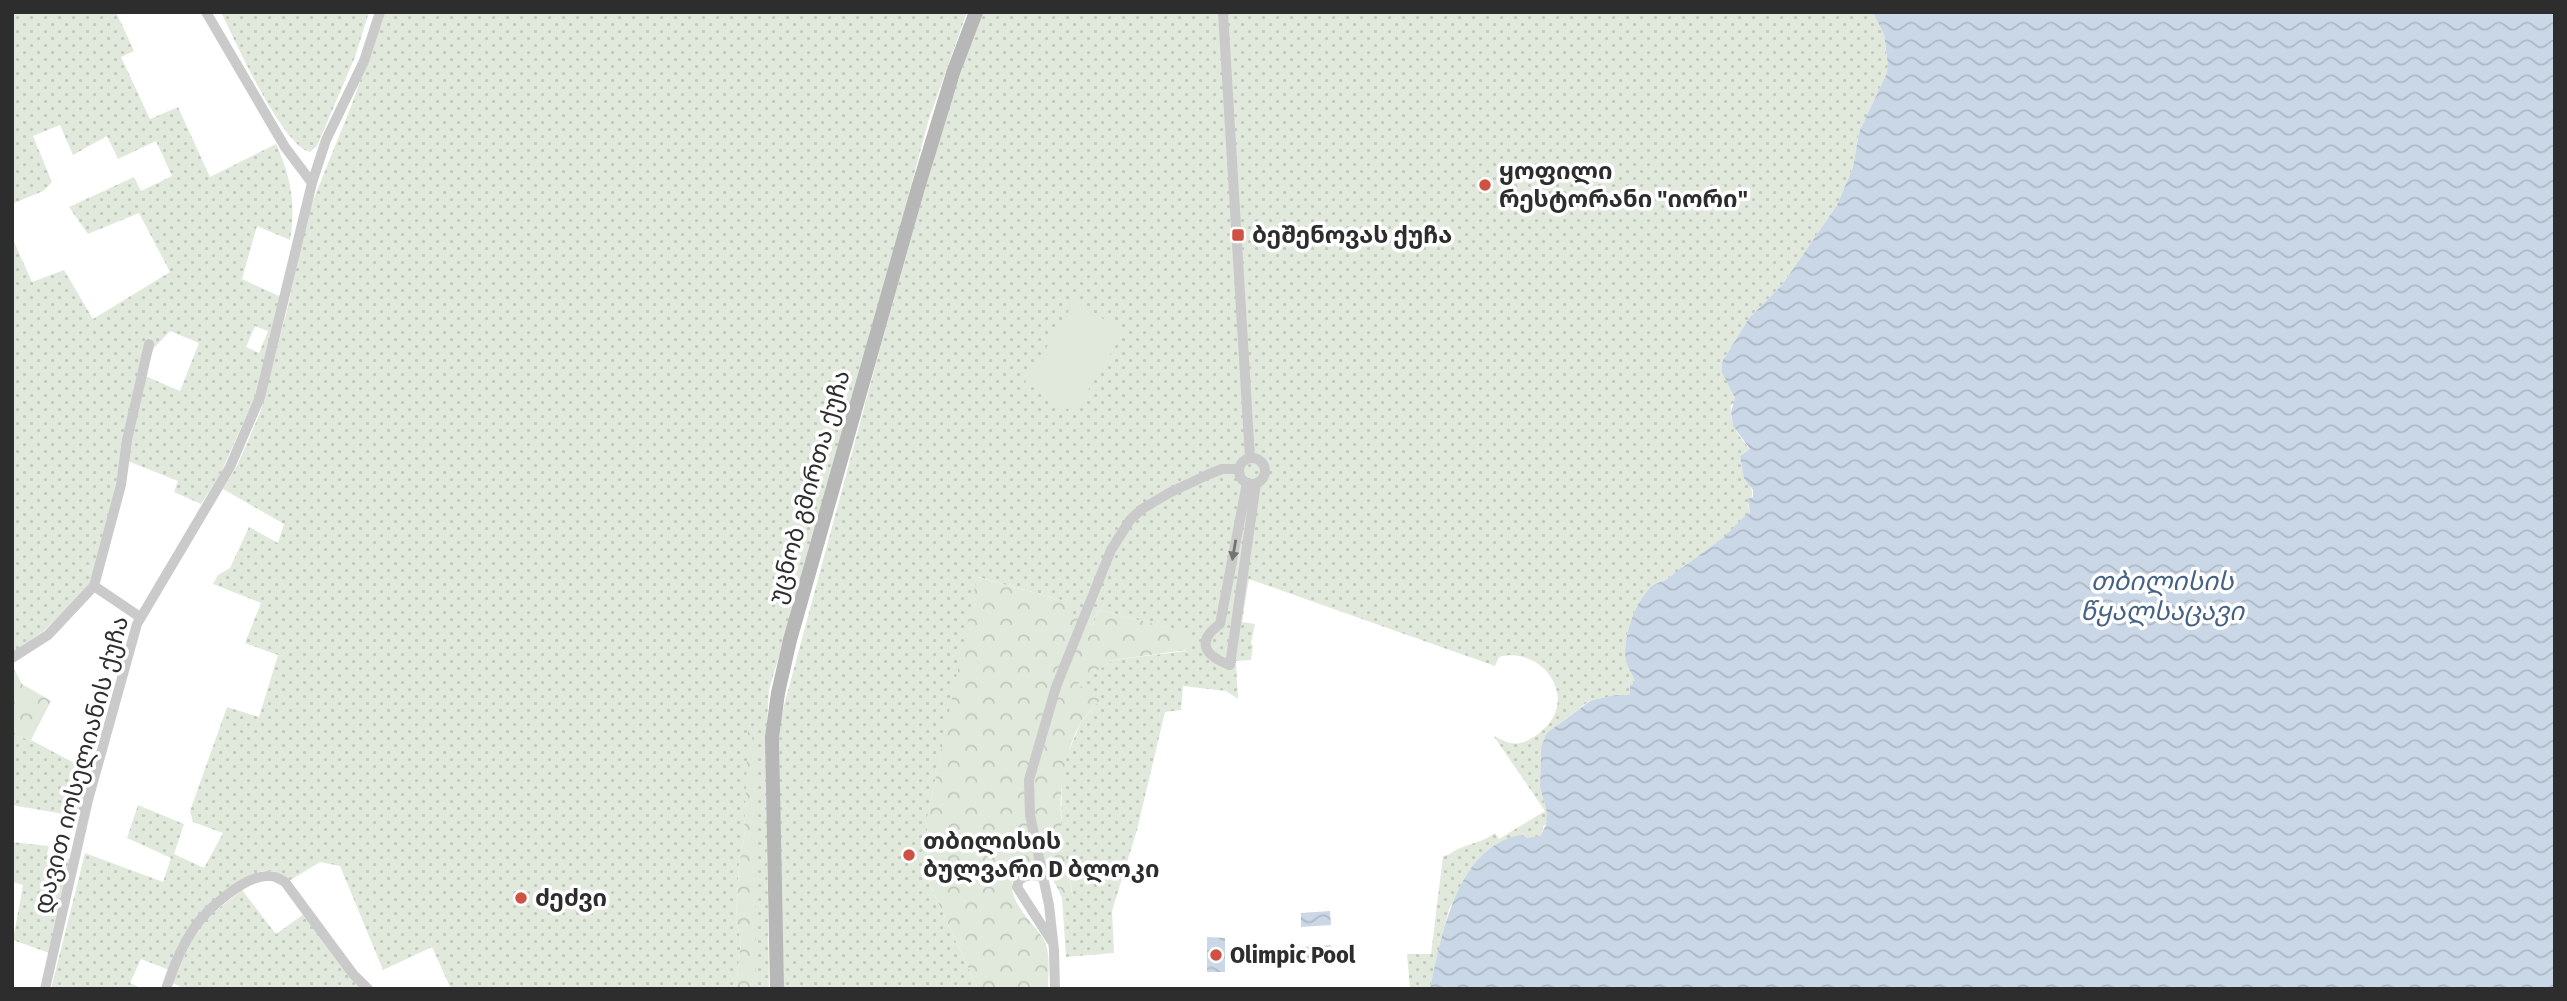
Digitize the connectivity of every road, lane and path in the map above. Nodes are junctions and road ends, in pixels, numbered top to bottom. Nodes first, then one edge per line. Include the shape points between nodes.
1 (206, 12) edge
2 (380, 12) edge
3 (976, 12) edge
4 (1223, 12) edge
5 (312, 183) junction
6 (149, 344) dead end
7 (1250, 458) junction
8 (1239, 468) junction
9 (1251, 483) junction
10 (94, 586) junction
11 (140, 617) junction
12 (12, 658) edge
13 (1045, 878) junction
14 (1054, 944) junction
15 (169, 988) edge
16 (45, 989) edge
17 (368, 989) edge
18 (777, 989) edge
19 (1055, 989) edge

1 - 5 street via 285,147
2 - 5 street, დავით იოსელიანის ქუჩა
3 - 18 main road, უცნობ გმირთა ქუჩა via 914,200 778,693 772,737
4 - 7 street
5 - 11 street, დავით იოსელიანის ქუჩა via 260,397 230,467
6 - 10 street via 121,485
7 - 8 street
7 - 9 street via 1258,459 1265,470 1263,478
8 - 9 street via 1240,477
8 - 13 street via 1207,475 1142,509 1111,550 1056,687 1030,780 1030,815
9 -> 9 street via 1220,624 1206,640 1210,656 1230,665
10 - 11 street
10 - 12 street via 47,635
11 - 16 street, დავით იოსელიანის ქუჩა via 88,800
13 - 14 street
13 - 14 street via 1024,876 1017,887
14 - 19 street
15 - 17 street via 192,931 203,916 240,886 273,876 285,882

